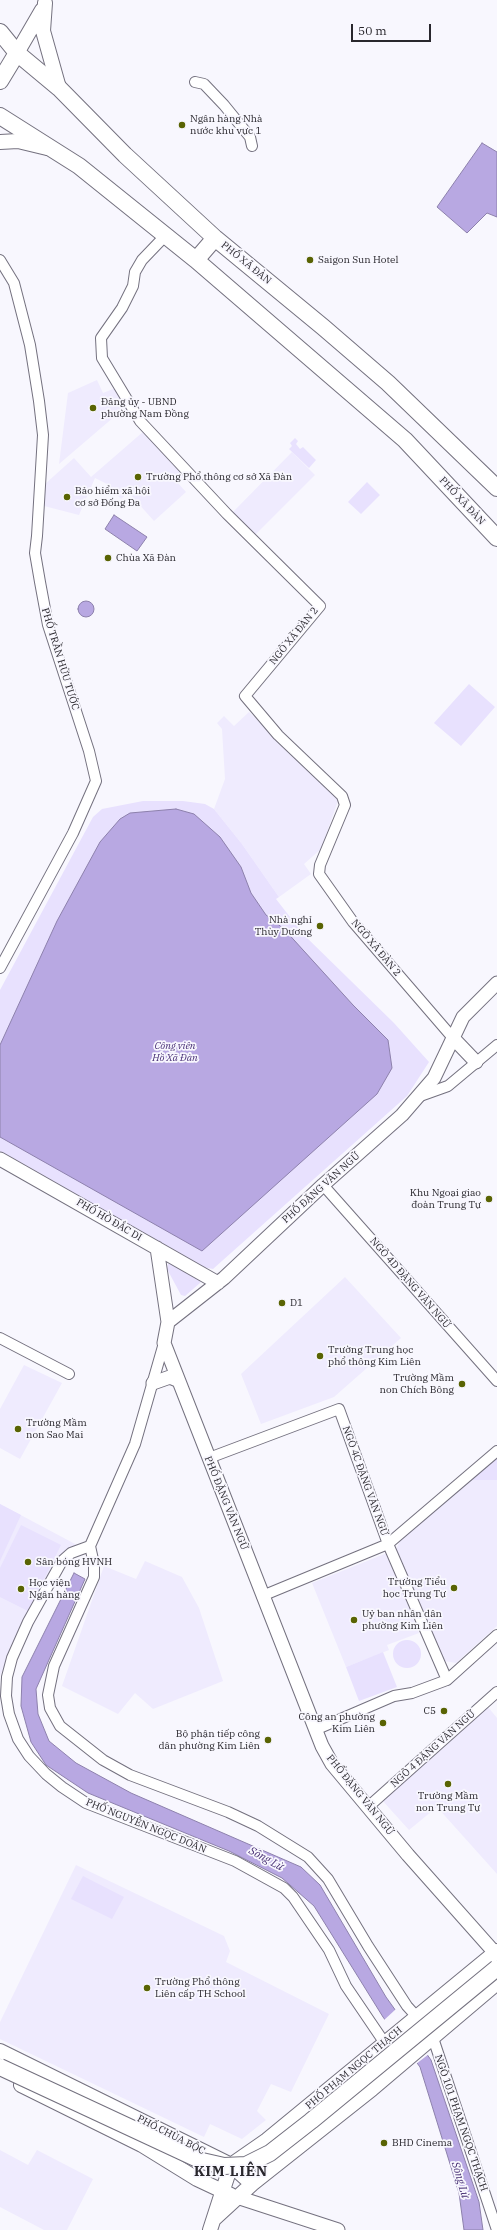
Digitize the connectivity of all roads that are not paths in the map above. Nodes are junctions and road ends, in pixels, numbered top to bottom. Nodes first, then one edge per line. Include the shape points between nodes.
1 (46, 2) edge
2 (0, 32) edge
3 (17, 53) junction
4 (0, 81) edge
5 (195, 82) dead end
6 (59, 88) junction
7 (0, 116) edge
8 (0, 142) edge
9 (252, 146) dead end
10 (50, 149) junction
11 (166, 236) junction
12 (215, 238) junction
13 (0, 260) edge
14 (196, 260) junction
15 (497, 488) edge
16 (497, 538) edge
17 (0, 968) edge
18 (497, 983) edge
19 (453, 1038) junction
20 (497, 1045) edge
21 (476, 1062) junction
22 (420, 1096) junction
23 (0, 1159) edge
24 (323, 1185) junction
25 (157, 1248) junction
26 (218, 1283) junction
27 (168, 1322) junction
28 (0, 1338) edge
29 (164, 1343) junction
30 (70, 1374) dead end
31 (177, 1380) junction
32 (497, 1381) edge
33 (153, 1383) junction
34 (497, 1451) edge
35 (209, 1458) junction
36 (388, 1544) junction
37 (90, 1546) junction
38 (262, 1596) junction
39 (497, 1635) edge
40 (447, 1680) junction
41 (497, 1692) edge
42 (315, 1730) junction
43 (368, 1806) junction
44 (496, 1957) edge
45 (497, 1983) edge
46 (417, 2017) junction
47 (430, 2040) junction
48 (384, 2042) junction
49 (0, 2051) edge
50 (0, 2067) edge
51 (0, 2075) edge
52 (295, 2118) junction
53 (179, 2138) junction
54 (313, 2138) junction
55 (170, 2161) junction
56 (231, 2165) junction
57 (252, 2184) junction
58 (223, 2192) junction
59 (237, 2197) junction
60 (262, 2204) junction
61 (212, 2224) edge
62 (338, 2230) edge
63 (497, 2230) edge

1 - 3 main road
1 - 6 main road via 42,23
2 - 3 main road, PHỐ XÃ ĐÀN
3 - 4 main road
3 - 6 main road, PHỐ XÃ ĐÀN
5 - 9 street via 204,84 224,105 250,137
6 - 12 main road, PHỐ XÃ ĐÀN via 125,155
7 - 10 main road, PHỐ XÃ ĐÀN
8 - 10 main road via 18,141
10 - 11 main road, PHỐ XÃ ĐÀN via 79,166
11 - 14 main road, PHỐ XÃ ĐÀN
11 - 19 street, NGÕ XÃ ĐÀN 2 via 142,260 135,272 133,286 122,308 101,338 102,358 140,421 227,514 320,606 245,696 278,735 342,796 345,805 320,865 319,874 353,922
12 - 14 main road
12 - 15 main road, PHỐ XÃ ĐÀN via 388,383
13 - 17 street, PHỐ TRẦN HỮU TƯỚC via 14,283 30,345 39,401 43,435 35,553 40,582 48,625 89,751 96,781 73,833
14 - 16 main road, PHỐ XÃ ĐÀN via 405,440
18 - 19 street, PHỐ ĐẶNG VĂN NGỮ via 463,1016
19 - 21 street
19 - 22 street, PHỐ ĐẶNG VĂN NGỮ via 434,1078
20 - 21 street, PHỐ ĐẶNG VĂN NGỮ
21 - 22 street, PHỐ ĐẶNG VĂN NGỮ via 448,1086
22 - 24 street, PHỐ ĐẶNG VĂN NGỮ
23 - 25 street, PHỐ HỒ ĐẮC DI
24 - 26 street, PHỐ ĐẶNG VĂN NGỮ
24 - 32 street, NGÕ 4D ĐẶNG VĂN NGỮ
25 - 26 street, PHỐ HỒ ĐẮC DI
25 - 27 street
26 - 27 street, PHỐ ĐẶNG VĂN NGỮ
27 - 29 street
28 - 30 street
29 - 31 street, PHỐ ĐẶNG VĂN NGỮ
29 - 33 street
31 - 33 street via 170,1377
31 - 35 street, PHỐ ĐẶNG VĂN NGỮ
33 - 37 street via 128,1463
34 - 36 street
35 - 36 street, NGÕ 4C ĐẶNG VĂN NGỮ via 339,1409
35 - 38 street, PHỐ ĐẶNG VĂN NGỮ
36 - 38 street
36 - 40 street, NGÕ 4C ĐẶNG VĂN NGỮ
37 - 46 street via 94,1577 50,1680 50,1708 60,1726 103,1760 130,1775 228,1812 258,1826 308,1857 328,1878 406,2006
37 - 48 street, PHỐ NGUYỄN NGỌC DOÃN via 72,1553 62,1561 28,1622 12,1658 7,1676 6,1696 18,1739 29,1756 46,1774 86,1803 235,1861 284,1888 329,1950 346,1986
38 - 42 street, PHỐ ĐẶNG VĂN NGỮ
39 - 40 street
40 - 42 street via 412,1693 394,1696
41 - 43 street, NGÕ 4 ĐẶNG VĂN NGỮ
42 - 43 street, PHỐ ĐẶNG VĂN NGỮ via 332,1764
43 - 44 street, PHỐ ĐẶNG VĂN NGỮ
44 - 46 main road, PHỐ PHẠM NGỌC THẠCH
44 - 50 main road, bridge via 311,2121 270,2153 246,2165 224,2166 202,2161
45 - 47 main road
46 - 48 main road, PHỐ PHẠM NGỌC THẠCH
47 - 54 main road
47 - 63 street, NGÕ 101 PHẠM NGỌC THẠCH
48 - 52 main road, PHỐ PHẠM NGỌC THẠCH
49 - 53 main road, PHỐ CHÙA BỘC
51 - 55 main road
52 - 54 main road
52 - 56 main road, PHỐ PHẠM NGỌC THẠCH via 258,2148
53 - 55 main road
53 - 56 main road, PHỐ CHÙA BỘC
54 - 57 main road
55 - 58 main road via 197,2180
56 - 57 main road, PHỐ CHÙA BỘC
56 - 58 main road
57 - 59 main road
57 - 60 street
58 - 59 main road
58 - 61 main road
59 - 60 street
59 - 61 main road
60 - 62 street via 271,2210

